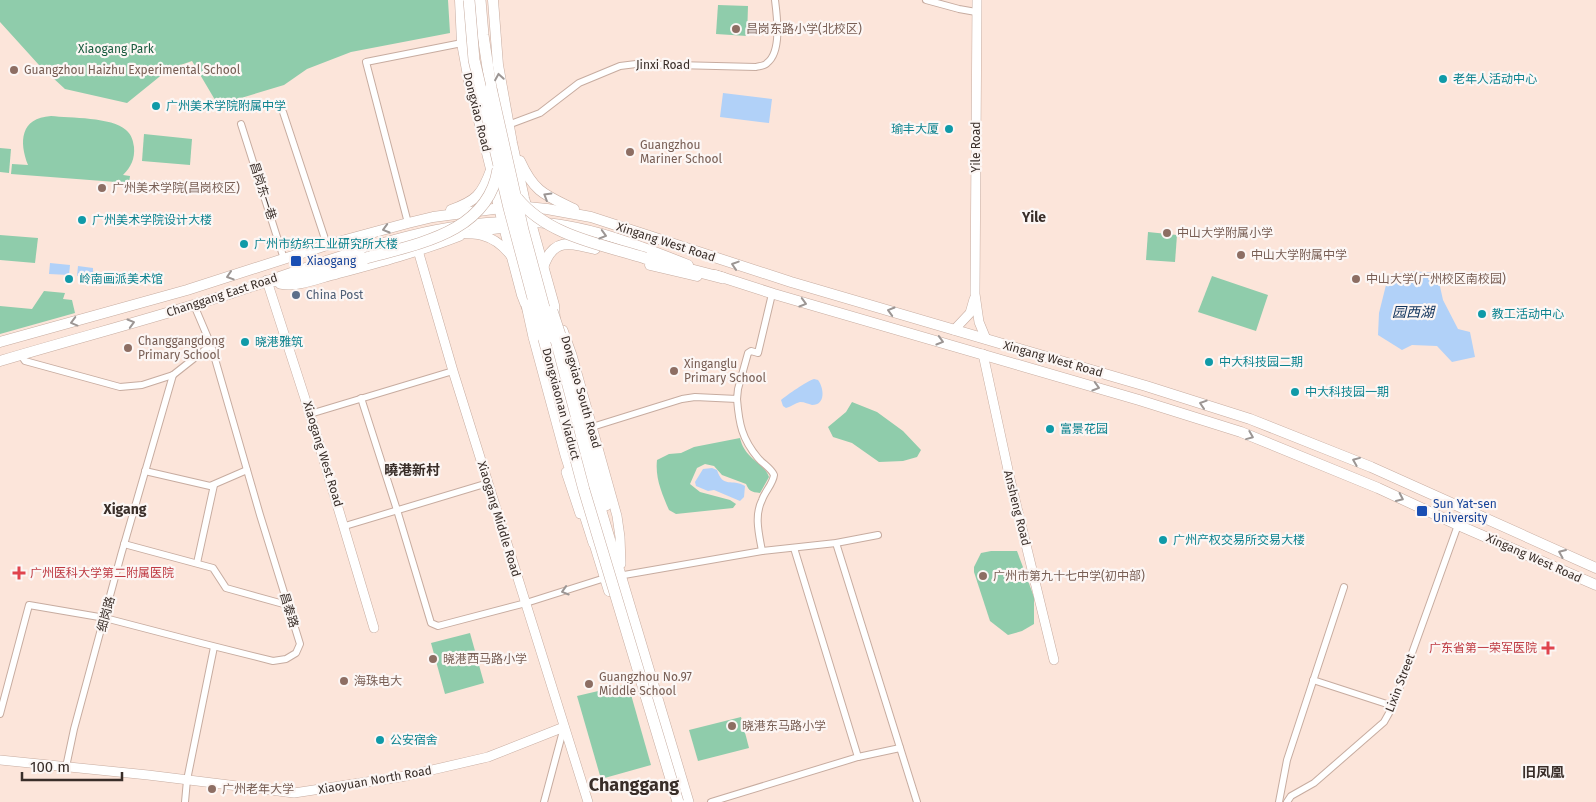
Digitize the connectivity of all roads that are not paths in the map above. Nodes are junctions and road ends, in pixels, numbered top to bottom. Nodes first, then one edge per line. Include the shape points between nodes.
1 (460, 0) edge
2 (469, 0) edge
3 (481, 0) edge
4 (493, 0) edge
5 (775, 0) edge
6 (926, 0) edge
7 (977, 0) edge
8 (976, 12) junction
9 (462, 43) junction
10 (491, 88) junction
11 (284, 112) dead end
12 (241, 124) dead end
13 (508, 125) junction
14 (512, 143) junction
15 (486, 148) junction
16 (496, 156) junction
17 (491, 169) junction
18 (497, 209) junction
19 (527, 209) junction
20 (556, 210) junction
21 (433, 217) junction
22 (591, 217) junction
23 (408, 223) junction
24 (555, 224) junction
25 (517, 225) junction
26 (467, 233) junction
27 (413, 235) junction
28 (327, 245) junction
29 (418, 251) junction
30 (284, 258) junction
31 (512, 258) junction
32 (543, 268) junction
33 (723, 278) junction
34 (267, 281) junction
35 (772, 294) junction
36 (975, 294) junction
37 (522, 295) junction
38 (194, 305) junction
39 (554, 305) junction
40 (551, 328) junction
41 (954, 330) junction
42 (536, 332) junction
43 (986, 339) junction
44 (556, 340) junction
45 (0, 342) edge
46 (211, 345) junction
47 (983, 354) junction
48 (21, 355) junction
49 (0, 361) edge
50 (453, 371) junction
51 (173, 375) junction
52 (361, 398) junction
53 (737, 399) junction
54 (310, 414) junction
55 (592, 427) junction
56 (247, 470) junction
57 (145, 471) junction
58 (488, 483) junction
59 (214, 485) junction
60 (397, 510) junction
61 (1458, 525) junction
62 (345, 526) junction
63 (878, 535) dead end
64 (594, 543) junction
65 (836, 543) junction
66 (124, 544) junction
67 (794, 548) junction
68 (762, 551) junction
69 (197, 564) junction
70 (1596, 568) edge
71 (622, 569) junction
72 (605, 578) junction
73 (1596, 585) edge
74 (1344, 587) dead end
75 (526, 603) junction
76 (287, 605) junction
77 (105, 618) junction
78 (374, 628) dead end
79 (214, 647) junction
80 (1054, 660) dead end
81 (1313, 680) junction
82 (1393, 706) junction
83 (0, 714) edge
84 (564, 727) junction
85 (900, 748) junction
86 (858, 758) junction
87 (0, 760) edge
88 (66, 767) junction
89 (186, 780) junction
90 (185, 802) edge
91 (544, 802) edge
92 (588, 802) edge
93 (674, 802) edge
94 (678, 802) edge
95 (688, 802) edge
96 (692, 802) edge
97 (711, 802) edge
98 (917, 802) edge
99 (1279, 802) edge
100 (1287, 802) edge

1 - 9 main road, Dongxiao Road
2 - 16 highway, Dongxiaonan Viaduct, bridge via 474,60
3 - 10 highway, Dongxiaonan Viaduct
13 -> 4 main road via 498,65
5 - 13 street, Jinxi Road via 776,44 767,64 756,67 620,66 579,83 540,113
6 - 8 street
7 - 8 street, Yile Road
8 - 36 street, Yile Road
9 - 15 main road, Dongxiao Road
9 - 23 street via 366,62
10 - 25 highway, Dongxiaonan Viaduct, bridge
10 - 34 highway, bridge via 499,133 495,183 466,222 444,235 287,280
11 - 28 street
12 - 30 street, 昌岗东一巷
13 - 14 main road
14 - 15 street
14 - 19 main road
22 -> 14 main road via 540,192 528,177
15 - 17 main road, Dongxiao Road
16 - 25 highway, Dongxiaonan Viaduct, bridge
16 - 33 highway, bridge via 512,192 528,211 544,223 645,258
17 - 18 main road, Dongxiao Road
17 - 21 main road via 482,191 469,204
18 - 19 main road, Xingang West Road
18 - 21 main road, Changgang East Road
18 - 25 main road, Dongxiao Road
19 - 20 main road, Xingang West Road
19 - 25 main road
19 - 25 main road
20 - 22 main road, Xingang West Road
20 - 24 main road
21 - 23 main road, Changgang East Road
41 -> 22 main road, Xingang West Road via 791,282
23 -> 28 main road, Changgang East Road
24 - 25 main road, Xingang West Road
24 -> 33 main road, Xingang West Road via 626,242
25 - 26 street
25 - 27 main road, Changgang East Road via 441,229
25 - 31 main road, Dongxiao South Road
25 - 32 main road, Dongxiao South Road
25 - 40 main road, Dongxiao South Road
25 - 64 highway, bridge via 534,337
25 - 71 highway, bridge via 560,335
25 - 94 highway, Dongxiaonan Viaduct, bridge via 584,490
25 - 95 highway, Dongxiaonan Viaduct, bridge
26 - 27 street
26 - 29 street
26 - 31 street via 490,238
27 - 29 street, Xiaogang Middle Road
27 - 34 main road, Changgang East Road
28 - 30 main road, Changgang East Road
29 - 34 street via 292,285
29 - 50 street, Xiaogang Middle Road
30 -> 45 main road, Changgang East Road via 187,290
31 - 37 main road, Dongxiao South Road
32 - 33 main road via 546,258 565,243 679,273
32 - 39 main road, Dongxiao South Road
33 - 35 main road, Xingang West Road
34 - 38 main road, Changgang East Road
34 - 54 street, Xiaogang West Road
35 -> 47 main road, Xingang West Road
35 - 53 street via 758,353 748,353
36 - 41 street via 966,320
36 - 43 street via 979,322
37 - 42 main road, Dongxiao South Road
37 - 64 street, Dongxiao South Road via 529,338 572,494
38 - 46 street, 昌泰路
48 -> 38 main road, Changgang East Road
39 - 44 main road
39 - 55 street, Dongxiao South Road
40 - 42 street
40 - 44 main road, Dongxiao South Road
41 - 43 main road, Xingang West Road
42 - 64 main road, Dongxiao South Road via 583,493
70 -> 43 main road, Xingang West Road via 1371,467 1250,419
44 - 71 main road, Dongxiao South Road via 605,522
46 - 51 street
46 - 56 street, 昌泰路
47 -> 61 main road, Xingang West Road via 1241,432
47 - 80 street, Ansheng Road
48 - 49 main road, Changgang East Road
48 - 51 street via 25,361 120,387 142,385
50 - 52 street
50 - 58 street, Xiaogang Middle Road
51 - 57 street, 细岗路
52 - 54 street
52 - 60 street
53 - 55 street via 682,399
53 - 68 street via 744,438 774,475 757,510
54 - 62 street, Xiaogang West Road
55 - 71 street, Dongxiao South Road via 617,516
56 - 59 street
56 - 76 street, 昌泰路
57 - 59 street
57 - 66 street, 细岗路
58 - 60 street
58 - 75 street, Xiaogang Middle Road
59 - 69 street
60 - 62 street
60 - 75 street via 431,623 438,626
61 - 73 main road, Xingang West Road
61 - 82 street, Lixin Street
62 - 78 street, Xiaogang West Road
63 - 65 street
64 - 72 main road, Dongxiao South Road
65 - 67 street
65 - 85 street
66 - 69 street
66 - 77 street, 细岗路
67 - 68 street
67 - 86 street
68 - 71 street
69 - 76 street via 213,568 226,588
71 - 96 main road, Dongxiao South Road
72 -> 75 street
72 - 93 main road, Dongxiao South Road
74 - 81 street
75 - 84 street, Xiaogang Middle Road
76 - 79 street, 昌泰路 via 300,644 296,653 286,659 273,661
77 - 79 street, 昌泰路
77 - 83 street, 昌泰路 via 29,605
77 - 88 street, 细岗路
79 - 89 street
81 - 82 street
81 - 99 street via 1287,760
82 - 100 street, Lixin Street via 1384,722 1314,783 1291,796
84 - 89 street, Xiaoyuan North Road via 488,757 406,776 294,793
84 - 91 street
84 - 92 street, Xiaogang Middle Road
85 - 86 street
85 - 98 street
86 - 97 street
87 - 88 street, Xiaoyuan North Road
88 - 89 street, Xiaoyuan North Road
89 - 90 street

